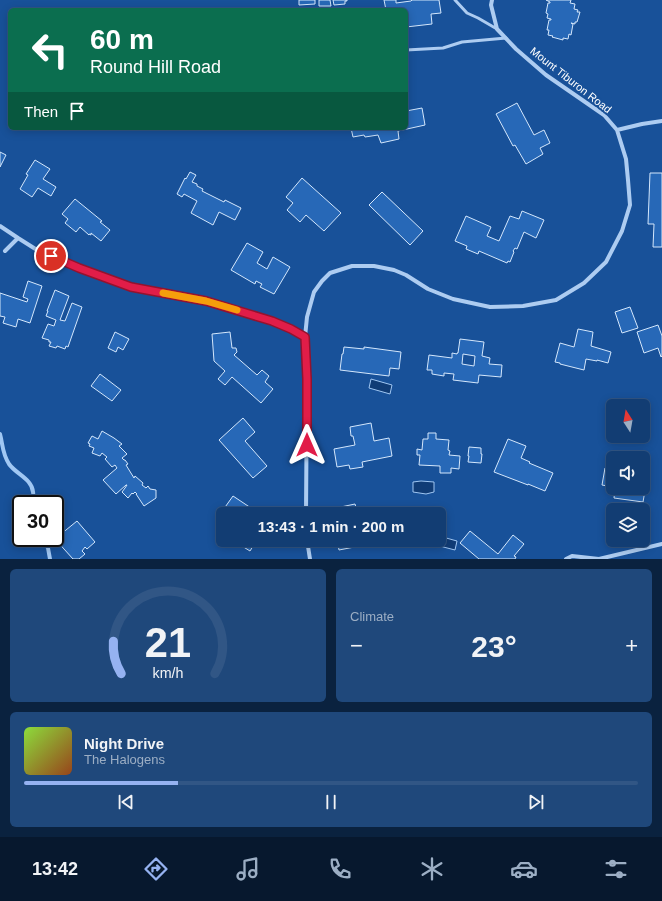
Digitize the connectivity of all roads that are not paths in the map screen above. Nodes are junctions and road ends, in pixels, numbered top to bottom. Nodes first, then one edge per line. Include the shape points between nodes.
1 (455, 0) edge
2 (492, 0) edge
3 (498, 29) junction
4 (506, 38) junction
5 (408, 50) edge
6 (662, 121) edge
7 (617, 130) junction
8 (0, 226) edge
9 (18, 238) junction
10 (5, 251) dead end
11 (305, 337) junction
12 (306, 507) edge
13 (662, 544) edge
14 (309, 547) edge
15 (310, 559) edge
16 (566, 559) edge
17 (599, 559) edge

1 - 3 lane via 467,13
2 - 3 street, Mount Tiburon Road
3 - 4 street, Mount Tiburon Road
4 - 5 lane via 462,42 443,48
4 - 7 street, Mount Tiburon Road via 546,75 604,115
6 - 7 street
7 - 11 street, Mount Tiburon Road via 626,159 630,205 622,231 606,262 584,283 556,300 523,306 490,307 453,299 428,289 394,270 374,266 352,266 330,273 314,292
8 - 9 street
9 - 10 street
9 - 11 street via 37,250 131,287 206,301 272,321
11 - 12 street, Mount Tiburon Road
13 - 17 street
14 - 15 street
16 - 17 street via 572,556

